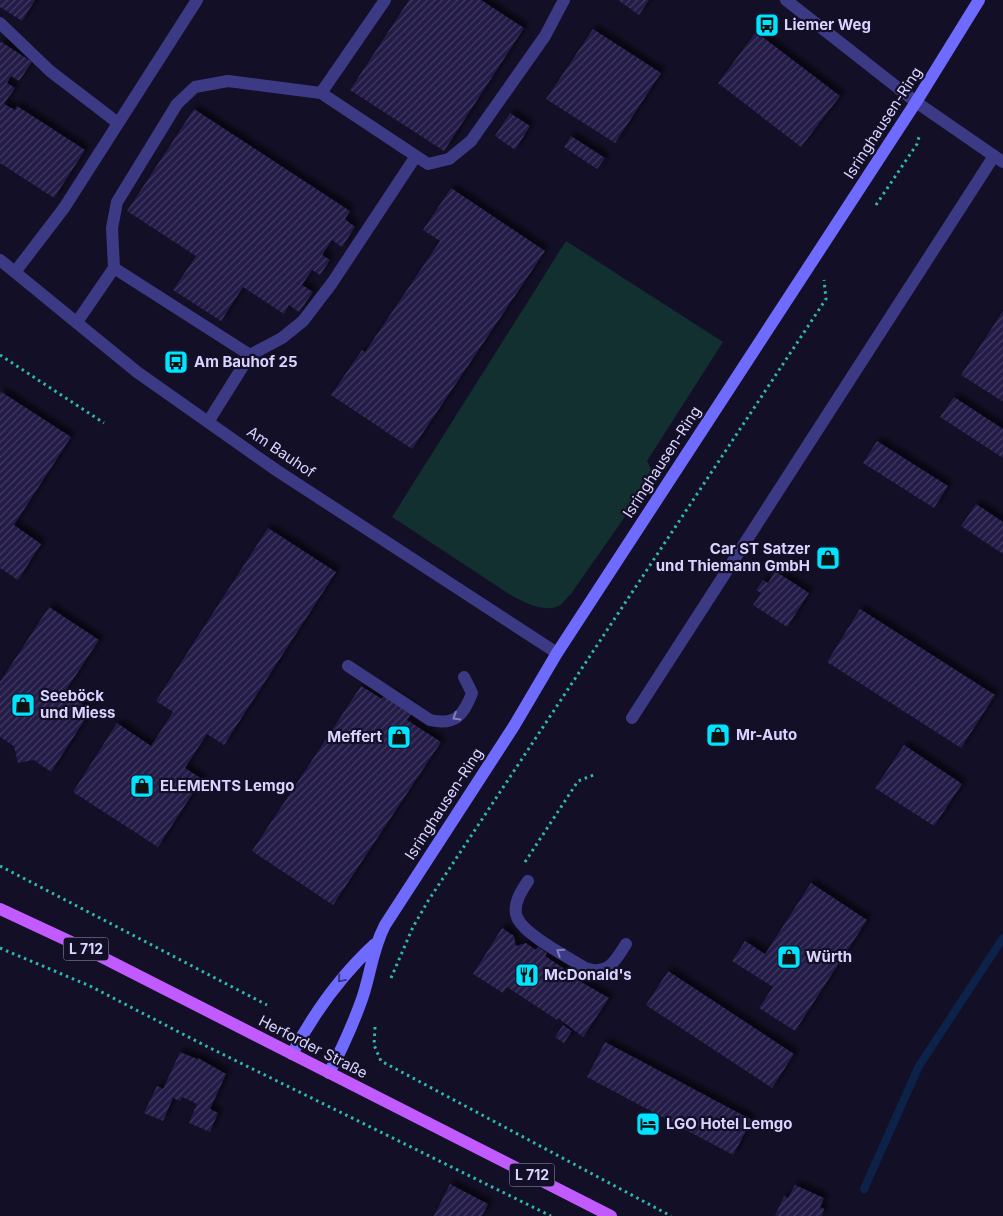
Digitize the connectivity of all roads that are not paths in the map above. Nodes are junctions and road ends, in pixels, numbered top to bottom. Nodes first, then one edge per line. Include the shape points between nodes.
1 (198, 0) edge
2 (385, 0) edge
3 (564, 0) edge
4 (786, 0) edge
5 (979, 0) edge
6 (0, 23) edge
7 (321, 93) junction
8 (916, 102) junction
9 (118, 124) junction
10 (416, 156) junction
11 (999, 159) edge
12 (0, 260) edge
13 (114, 268) junction
14 (16, 272) junction
15 (77, 322) junction
16 (250, 355) junction
17 (208, 422) junction
18 (556, 653) junction
19 (348, 666) dead end
20 (464, 677) dead end
21 (632, 718) dead end
22 (528, 881) road end
23 (0, 909) edge
24 (375, 944) junction
25 (626, 944) dead end
26 (292, 1054) junction
27 (329, 1073) junction
28 (611, 1216) edge

1 - 9 street
2 - 7 street
3 - 10 street via 546,36 471,141 449,159 428,164
4 - 8 street
5 - 8 street, Isringhausen-Ring
6 - 9 street via 50,71
7 - 10 street
7 - 13 street via 228,81 195,87 176,104 118,202 112,228
8 - 11 street
8 - 18 street, Isringhausen-Ring
9 - 14 street via 64,208
10 - 16 street via 303,321 282,338
11 - 21 street
12 - 14 street, Am Bauhof
13 - 15 street
13 - 16 street
14 - 15 street, Am Bauhof
15 - 17 street, Am Bauhof via 137,372
16 - 17 street
17 - 18 street, Am Bauhof
18 - 24 street, Isringhausen-Ring via 514,726
20 -> 19 street via 472,693 465,710 455,720 441,723 430,720
25 -> 22 street via 605,969 596,972 585,968 522,927 516,916 516,903
23 - 26 main road, Herforder Straße / L 712
24 -> 26 street, Isringhausen-Ring via 336,984
24 - 27 street, Isringhausen-Ring via 362,998
26 - 27 main road, Herforder Straße / L 712
27 - 28 main road, Herforder Straße / L 712

